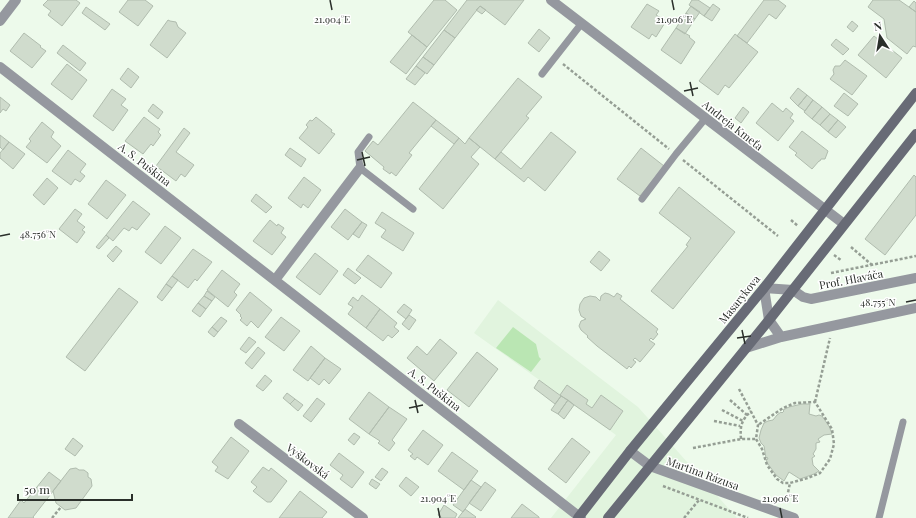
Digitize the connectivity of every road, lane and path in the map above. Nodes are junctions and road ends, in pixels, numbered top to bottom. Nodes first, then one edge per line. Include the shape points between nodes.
1 (16, 0) edge
2 (551, 0) edge
3 (0, 21) edge
4 (582, 24) junction
5 (0, 66) edge
6 (542, 74) dead end
7 (916, 93) edge
8 (705, 119) junction
9 (916, 134) edge
10 (369, 137) dead end
11 (360, 168) junction
12 (642, 199) dead end
13 (413, 208) dead end
14 (824, 210) junction
15 (791, 220) dead end
16 (844, 224) junction
17 (800, 227) dead end
18 (852, 247) dead end
19 (916, 256) edge
20 (873, 265) junction
21 (831, 273) dead end
22 (916, 278) edge
23 (276, 280) junction
24 (764, 288) junction
25 (793, 290) junction
26 (916, 308) edge
27 (769, 320) junction
28 (781, 336) junction
29 (823, 339) dead end
30 (746, 348) junction
31 (739, 389) dead end
32 (730, 400) dead end
33 (815, 402) junction
34 (722, 410) dead end
35 (751, 411) junction
36 (746, 415) junction
37 (714, 421) dead end
38 (743, 421) junction
39 (903, 422) dead end
40 (239, 424) dead end
41 (758, 425) junction
42 (740, 426) junction
43 (741, 439) junction
44 (756, 439) junction
45 (693, 448) dead end
46 (630, 451) junction
47 (650, 466) junction
48 (662, 486) dead end
49 (699, 500) junction
50 (61, 507) dead end
51 (52, 518) edge
52 (363, 518) edge
53 (579, 518) edge
54 (608, 518) edge
55 (684, 518) edge
56 (748, 518) edge
57 (794, 518) edge
58 (879, 518) edge

1 - 3 street
2 - 4 street, Andreja Kmeťa
4 - 6 lane
4 - 8 street, Andreja Kmeťa
5 - 23 street, A. S. Puškina
7 - 14 main road, Masarykova
8 - 12 lane
8 - 14 street, Andreja Kmeťa
9 - 16 main road
10 - 11 lane via 358,152
11 - 13 lane
11 - 23 street
14 - 16 street, Andreja Kmeťa
14 - 24 main road, Masarykova
15 - 17 path
16 - 25 main road
18 - 20 path
19 - 20 path
20 - 21 path
22 - 25 street, Prof. Hlaváča via 811,298 803,297
23 - 53 street, A. S. Puškina
24 - 25 street
24 - 27 street
24 - 46 main road, Masarykova
25 - 27 main road
26 - 28 street
27 - 28 street
27 - 30 main road
28 - 30 street
29 - 33 path via 830,337
30 - 47 main road
31 - 35 path
32 - 36 path
33 - 41 path via 795,403
33 - 44 path via 832,429 834,444 830,459 820,473 783,483 767,465
34 - 38 path
35 - 36 path
35 - 41 path
36 - 38 path
37 - 42 path
38 - 42 path
39 - 58 lane
40 - 52 street, Vyškovská
41 - 44 path
42 - 43 path
43 - 44 path
43 - 45 path
46 - 47 street, Martina Rázusa
46 - 53 main road, Masarykova
47 - 54 main road
47 - 57 street, Martina Rázusa
48 - 49 path
49 - 55 path
49 - 56 path
50 - 51 path

